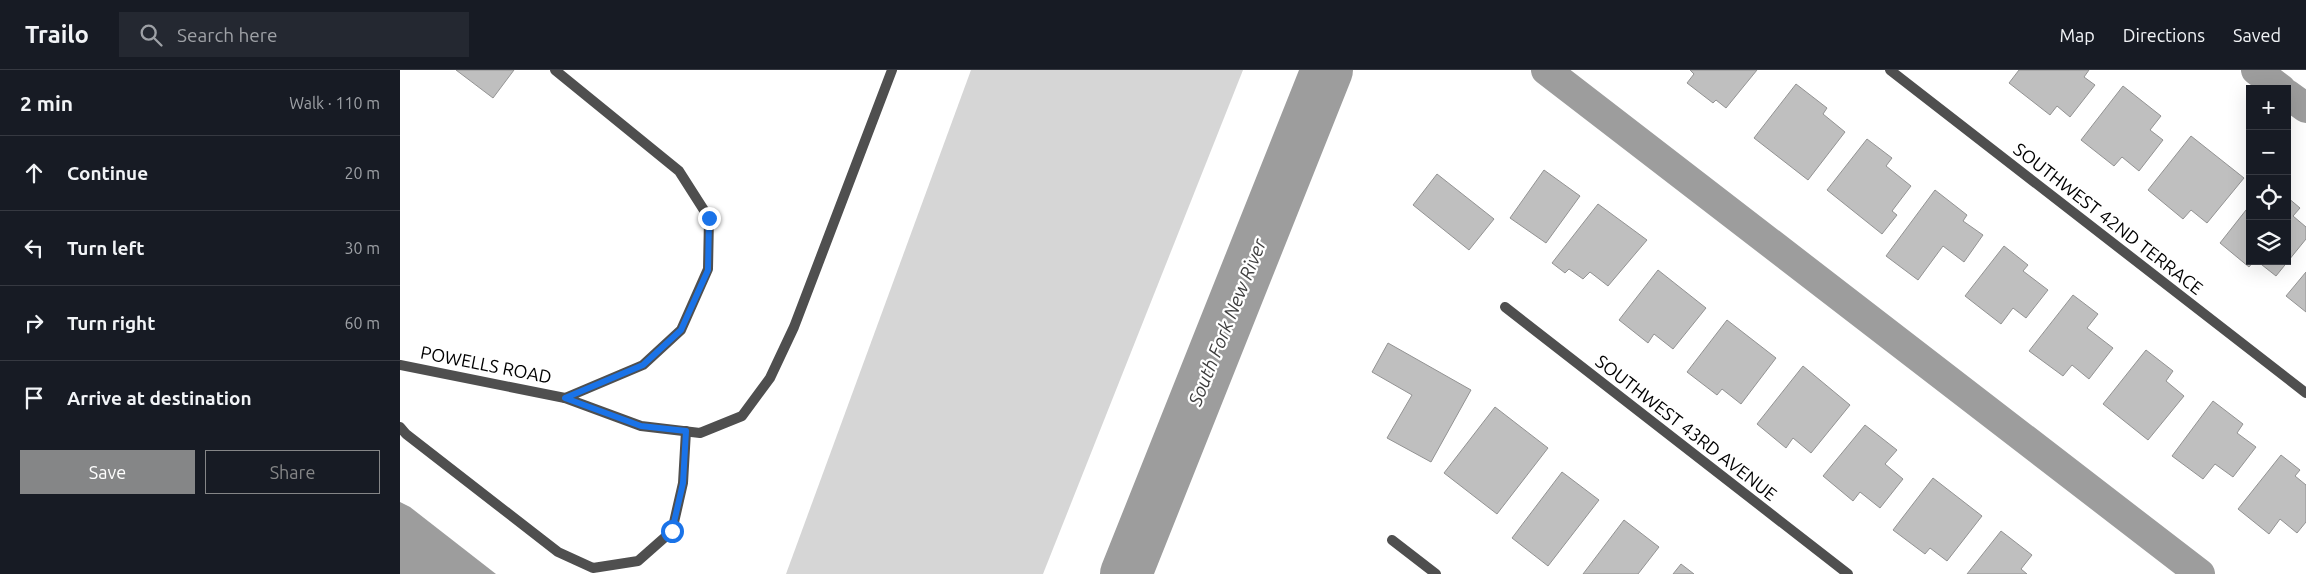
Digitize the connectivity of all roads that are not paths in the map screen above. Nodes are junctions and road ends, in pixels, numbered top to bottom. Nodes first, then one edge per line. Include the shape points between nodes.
1 (555, 70) edge
2 (892, 70) edge
3 (1890, 70) edge
4 (1505, 307) dead end
5 (400, 365) edge
6 (2306, 393) edge
7 (565, 398) junction
8 (400, 428) edge
9 (686, 431) junction
10 (1392, 540) dead end
11 (1436, 574) edge
12 (1848, 574) edge

1 - 7 street via 679,171 709,218 708,270 681,330 643,365
2 - 9 street, POWELLS ROAD via 794,327 770,378 742,416 700,433
3 - 6 street, SOUTHWEST 42ND TERRACE
4 - 12 street, SOUTHWEST 43RD AVENUE
5 - 7 street, POWELLS ROAD
7 - 9 street, POWELLS ROAD via 641,426
8 - 9 street via 558,552 592,568 638,561 672,531 683,483
10 - 11 street

